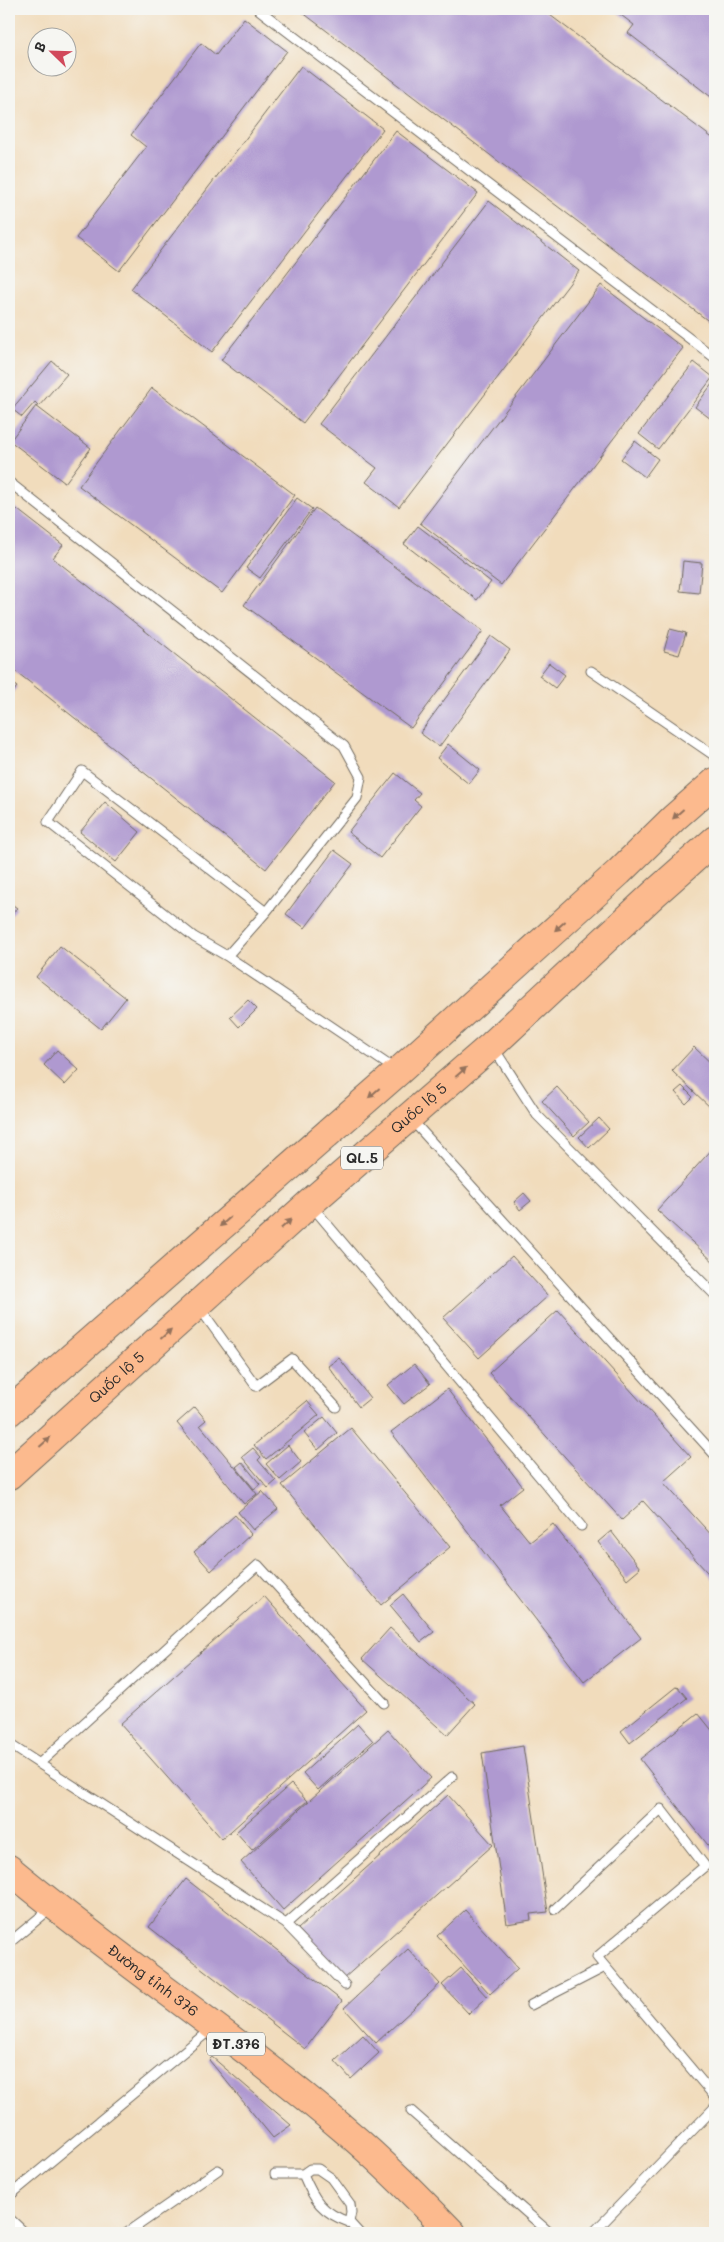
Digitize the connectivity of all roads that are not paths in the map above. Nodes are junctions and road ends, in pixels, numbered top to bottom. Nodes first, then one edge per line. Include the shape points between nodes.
1 (258, 9) edge
2 (715, 358) edge
3 (9, 482) edge
4 (591, 671) dead end
5 (715, 756) edge
6 (715, 782) edge
7 (715, 840) edge
8 (266, 912) junction
9 (227, 956) junction
10 (492, 1045) junction
11 (399, 1071) junction
12 (410, 1117) junction
13 (310, 1203) junction
14 (715, 1295) edge
15 (197, 1305) junction
16 (336, 1407) dead end
17 (9, 1412) edge
18 (715, 1456) edge
19 (9, 1475) edge
20 (581, 1526) dead end
21 (384, 1703) dead end
22 (9, 1744) edge
23 (40, 1763) junction
24 (452, 1777) dead end
25 (9, 1869) edge
26 (54, 1906) junction
27 (555, 1909) dead end
28 (286, 1924) junction
29 (9, 1943) edge
30 (605, 1967) junction
31 (345, 1985) dead end
32 (531, 2005) dead end
33 (214, 2026) junction
34 (715, 2097) edge
35 (715, 2107) edge
36 (411, 2111) dead end
37 (218, 2170) dead end
38 (275, 2174) dead end
39 (303, 2174) junction
40 (9, 2196) edge
41 (9, 2218) edge
42 (349, 2222) junction
43 (434, 2230) edge
44 (25, 2233) edge
45 (127, 2233) edge
46 (359, 2233) edge
47 (550, 2233) edge
48 (593, 2233) edge

1 - 2 lane
3 - 8 lane via 344,746 361,777 357,798
4 - 5 lane
6 -> 11 main road, QL.5
7 - 10 main road, Quốc lộ 5 / QL.5
8 - 9 lane
8 - 9 lane via 82,772 48,822 194,937
9 - 11 lane
12 -> 10 main road, Quốc lộ 5 / QL.5
10 - 14 lane via 537,1115
11 -> 17 main road, QL.5
12 - 13 main road, Quốc lộ 5 / QL.5
12 - 18 lane
15 -> 13 main road, Quốc lộ 5 / QL.5
13 - 20 lane
15 - 16 lane via 256,1386 292,1358
19 -> 15 main road, Quốc lộ 5 / QL.5
21 - 23 lane via 258,1565
22 - 23 lane
23 - 28 lane
24 - 28 lane
25 - 26 main road, Đường tỉnh 376 / ĐT.376
26 - 29 lane
26 - 33 main road, Đường tỉnh 376 / ĐT.376
27 - 30 lane via 661,1809 705,1866 597,1957
28 - 31 lane
30 - 32 lane
30 - 34 lane
33 - 40 lane
33 - 43 main road, Đường tỉnh 376 / ĐT.376 via 346,2131
35 - 48 lane
36 - 47 lane
37 - 45 lane
38 - 39 lane
39 - 42 lane via 324,2209
39 - 42 lane via 310,2169 318,2169 331,2178 350,2204
41 - 44 lane
42 - 46 lane

